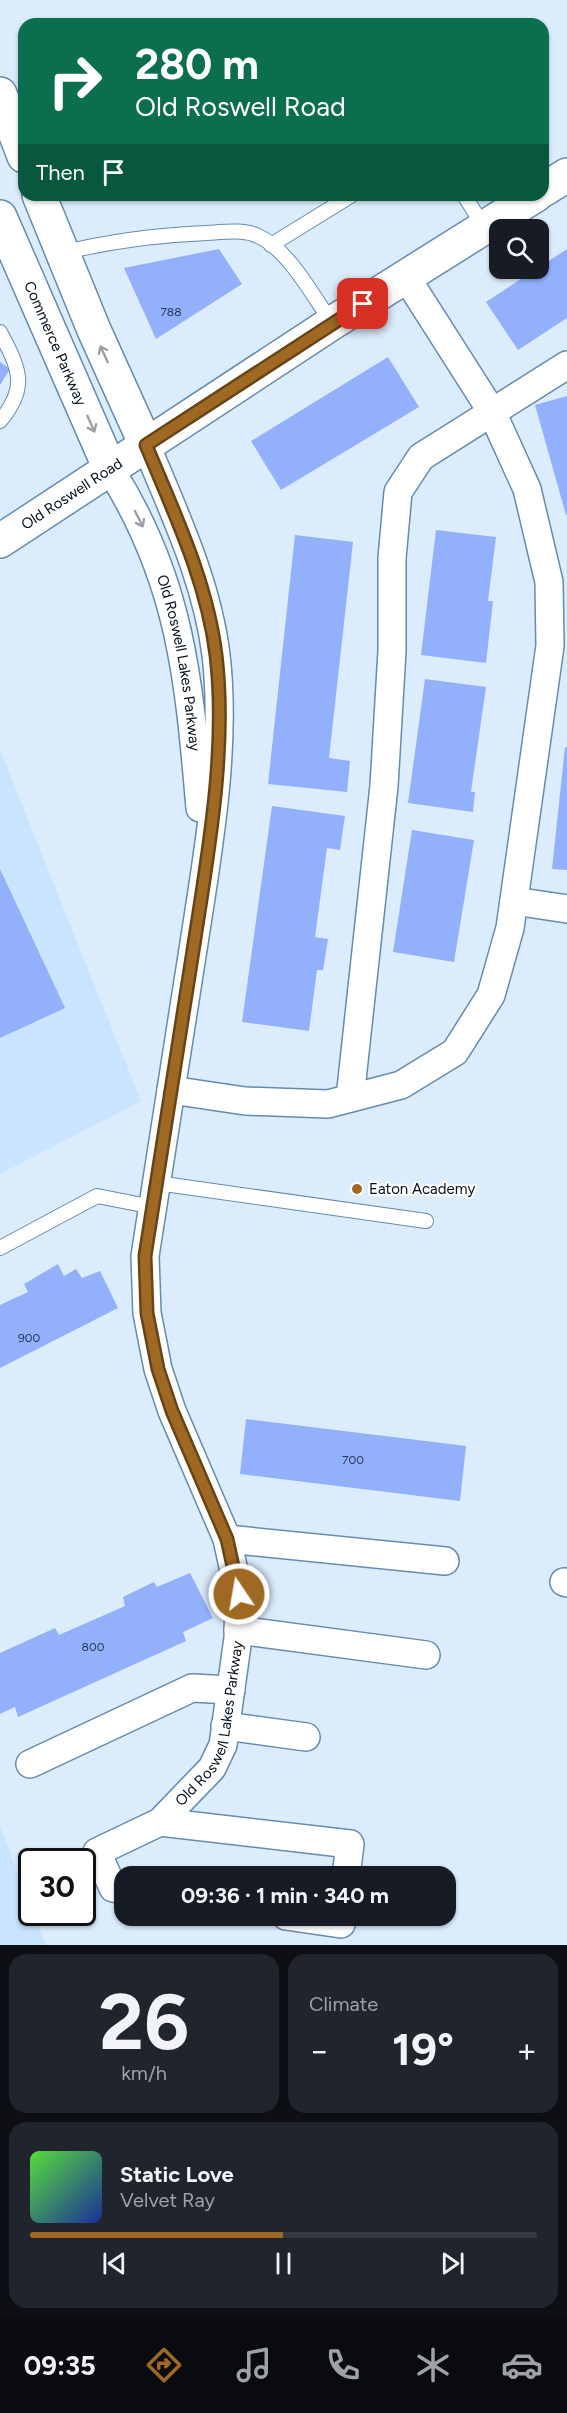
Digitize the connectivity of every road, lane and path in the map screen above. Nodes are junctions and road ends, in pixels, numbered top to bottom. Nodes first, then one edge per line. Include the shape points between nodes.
1 (0, 94) edge
2 (18, 140) edge
3 (567, 175) edge
4 (549, 186) edge
5 (41, 201) edge
6 (342, 201) edge
7 (468, 201) edge
8 (526, 201) edge
9 (0, 217) edge
10 (484, 227) junction
11 (272, 245) junction
12 (7, 253) edge
13 (62, 253) junction
14 (406, 277) junction
15 (332, 323) junction
16 (0, 332) edge
17 (567, 365) edge
18 (492, 412) junction
19 (0, 421) edge
20 (146, 445) junction
21 (110, 469) junction
22 (0, 541) edge
23 (206, 870) junction
24 (514, 901) junction
25 (567, 909) edge
26 (171, 1090) junction
27 (350, 1098) junction
28 (155, 1195) junction
29 (426, 1221) dead end
30 (0, 1248) edge
31 (227, 1539) junction
32 (444, 1561) dead end
33 (238, 1630) junction
34 (426, 1655) dead end
35 (231, 1690) junction
36 (225, 1726) junction
37 (306, 1737) dead end
38 (30, 1764) dead end
39 (160, 1822) junction
40 (347, 1866) edge
41 (114, 1888) edge

1 - 2 street
3 - 4 street
5 - 13 street
6 - 11 lane
7 - 10 lane
8 - 10 street, Old Roswell Road
9 - 12 street, Commerce Parkway
10 - 14 street, Old Roswell Road
11 - 13 lane via 257,235 211,232 106,242
11 - 15 lane via 300,276
12 -> 21 street, Commerce Parkway
20 -> 13 street
14 - 15 street, Old Roswell Road
14 - 18 street
15 - 20 street, Old Roswell Road
16 - 19 lane via 16,362 20,382 12,408
17 - 18 street
18 - 24 street via 527,489 549,582 550,646
18 - 27 street via 421,457 398,492 384,786
20 - 21 street, Old Roswell Road
20 - 23 street, Old Roswell Lakes Parkway via 193,561 216,654 218,754
21 - 22 street, Old Roswell Road
21 -> 23 street, Old Roswell Lakes Parkway via 145,530 175,616 191,704
23 - 26 street, Old Roswell Lakes Parkway
24 - 25 street
24 - 27 street via 491,995 455,1052 401,1085
26 - 27 street via 256,1101 328,1104
26 - 28 street, Old Roswell Lakes Parkway
28 - 29 lane
28 - 30 lane via 97,1196
28 - 31 street, Old Roswell Lakes Parkway via 145,1267 147,1313 158,1369
31 - 32 street
31 - 33 street, Old Roswell Lakes Parkway via 239,1594
33 - 34 street
33 - 35 street, Old Roswell Lakes Parkway
35 - 36 street, Old Roswell Lakes Parkway
35 - 38 street via 192,1689
36 - 37 street
36 - 39 street, Old Roswell Lakes Parkway via 223,1745 212,1768
39 - 40 street via 350,1844
39 - 41 street, Old Roswell Lakes Parkway via 98,1852

